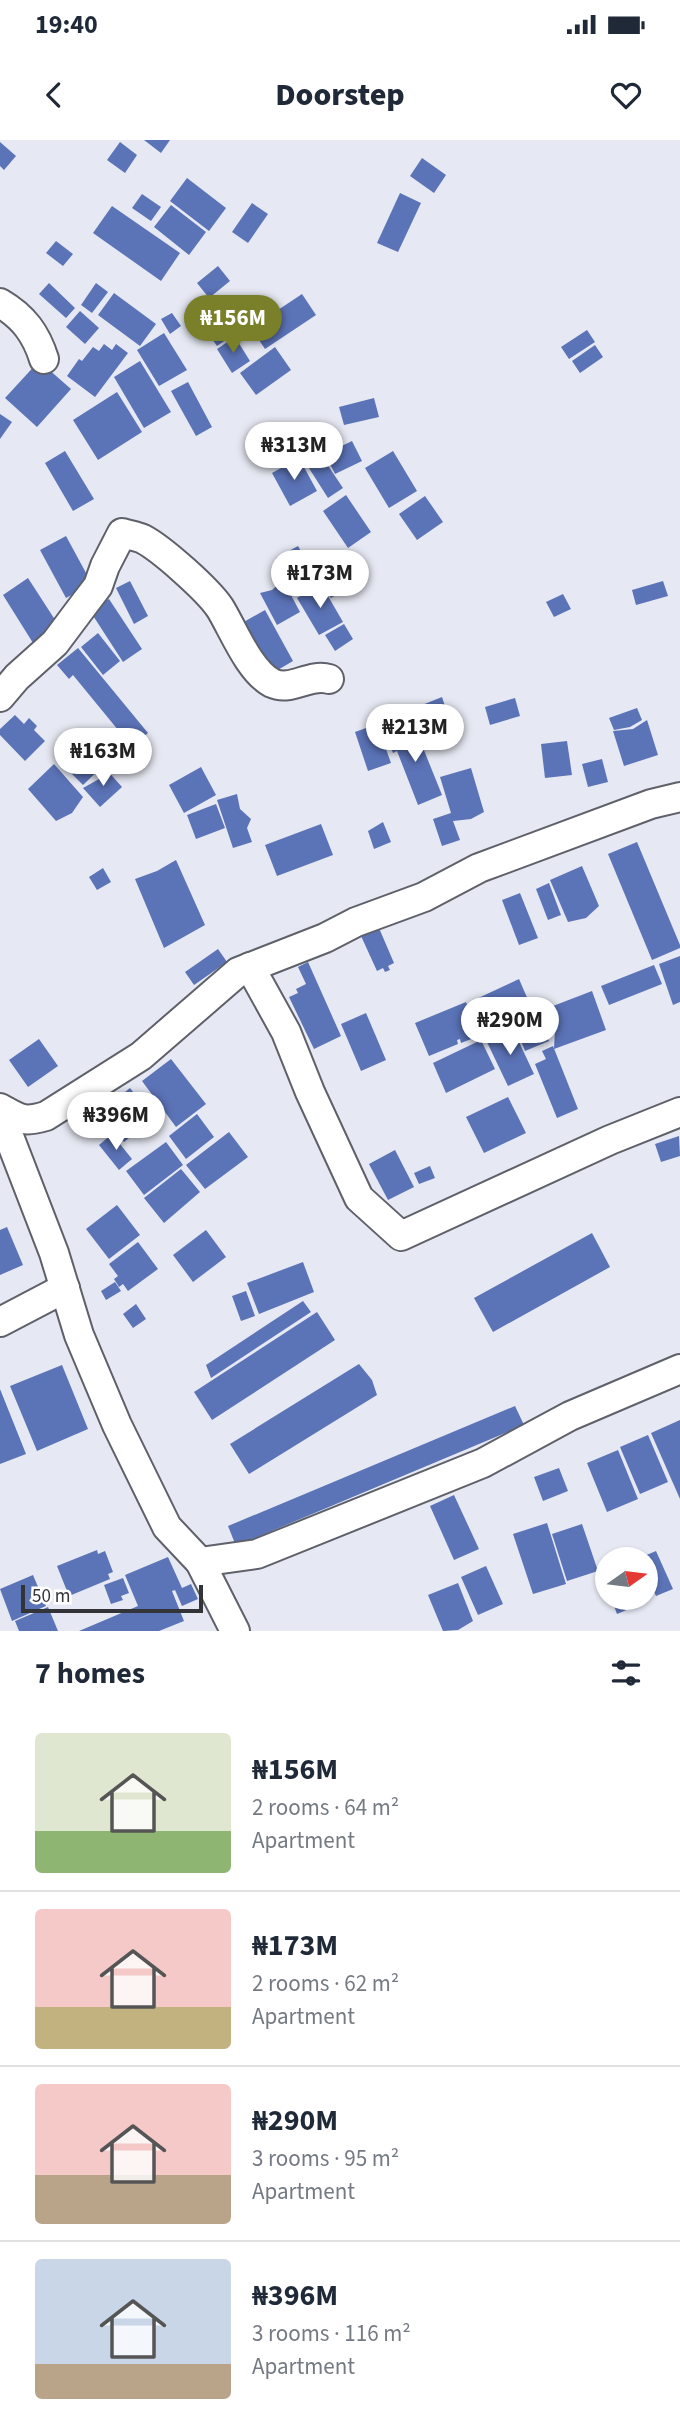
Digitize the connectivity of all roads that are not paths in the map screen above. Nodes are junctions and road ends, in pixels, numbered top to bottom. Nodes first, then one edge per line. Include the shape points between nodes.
1 (0, 303) edge
2 (44, 359) dead end
3 (329, 679) dead end
4 (0, 697) edge
5 (680, 797) edge
6 (250, 967) junction
7 (0, 1110) edge
8 (680, 1112) edge
9 (65, 1287) junction
10 (0, 1322) edge
11 (680, 1369) edge
12 (200, 1562) junction
13 (235, 1631) edge

1 - 2 street via 28,325
3 - 4 street via 319,676 287,687 272,683 258,672 218,605 187,573 142,538 122,533 85,604 55,643
5 - 6 street via 479,868 424,897
6 - 7 street via 225,981 141,1056 46,1116 22,1121
6 - 8 street via 286,1032 359,1198 401,1236
7 - 9 street
9 - 10 street
9 - 12 street via 79,1335 117,1425 167,1527
11 - 12 street via 570,1416 483,1462 294,1539 257,1553
12 - 13 street

